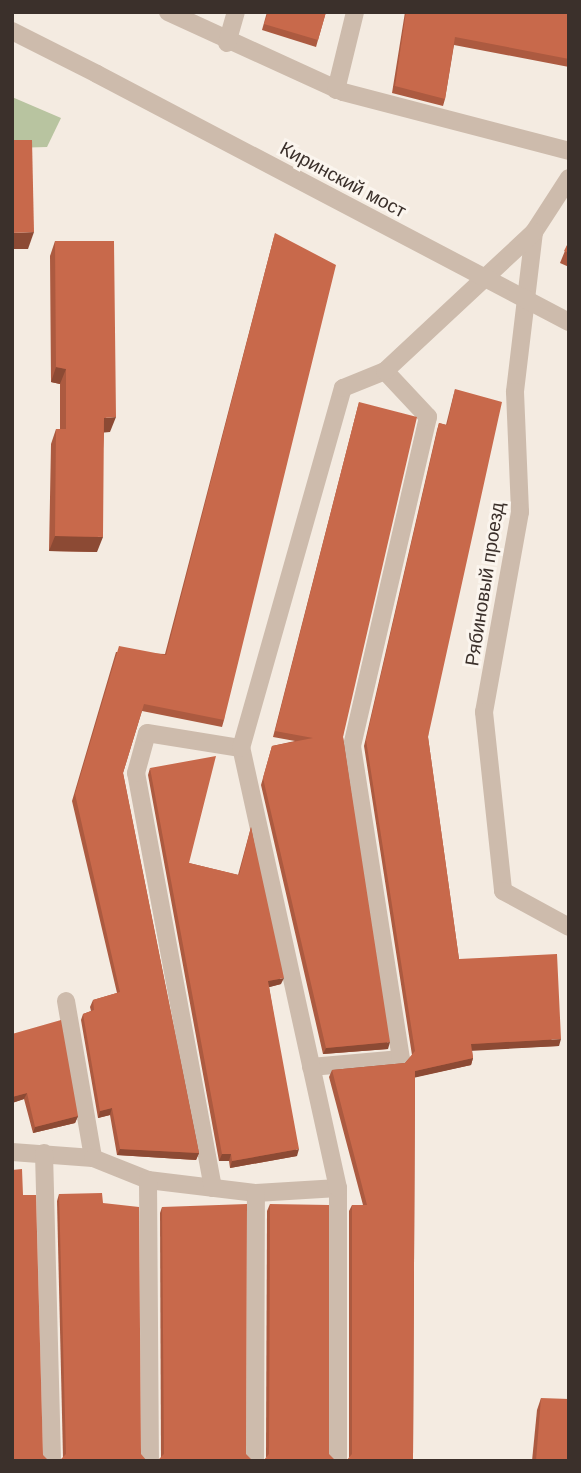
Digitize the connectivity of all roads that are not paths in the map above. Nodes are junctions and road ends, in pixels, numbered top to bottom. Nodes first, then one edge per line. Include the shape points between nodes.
1 (168, 12) edge
2 (236, 12) edge
3 (355, 12) edge
4 (12, 31) edge
5 (227, 43) junction
6 (336, 90) junction
7 (569, 151) edge
8 (569, 178) edge
9 (534, 232) junction
10 (569, 323) edge
11 (385, 371) junction
12 (241, 748) junction
13 (569, 927) edge
14 (66, 1001) dead end
15 (312, 1067) junction
16 (12, 1153) edge
17 (44, 1153) junction
18 (93, 1158) junction
19 (148, 1180) junction
20 (213, 1188) junction
21 (338, 1188) junction
22 (256, 1193) junction
23 (52, 1461) edge
24 (150, 1461) edge
25 (255, 1461) edge
26 (338, 1461) edge

1 - 5 street
2 - 5 street
3 - 6 street
4 - 10 street, Киринский мост, bridge
5 - 6 street
6 - 7 street
8 - 9 street, Рябиновый проезд
9 - 11 street
9 - 13 street, Рябиновый проезд via 515,392 520,512 484,712 503,891
11 - 12 street via 343,388
11 - 15 street via 428,417 352,746 401,1059
12 - 15 street
12 - 20 street via 147,733 136,773
14 - 18 street
15 - 21 street
16 - 17 street
17 - 18 street
17 - 23 street
18 - 19 street
19 - 20 street
19 - 24 street
20 - 22 street
21 - 22 street
21 - 26 street
22 - 25 street

